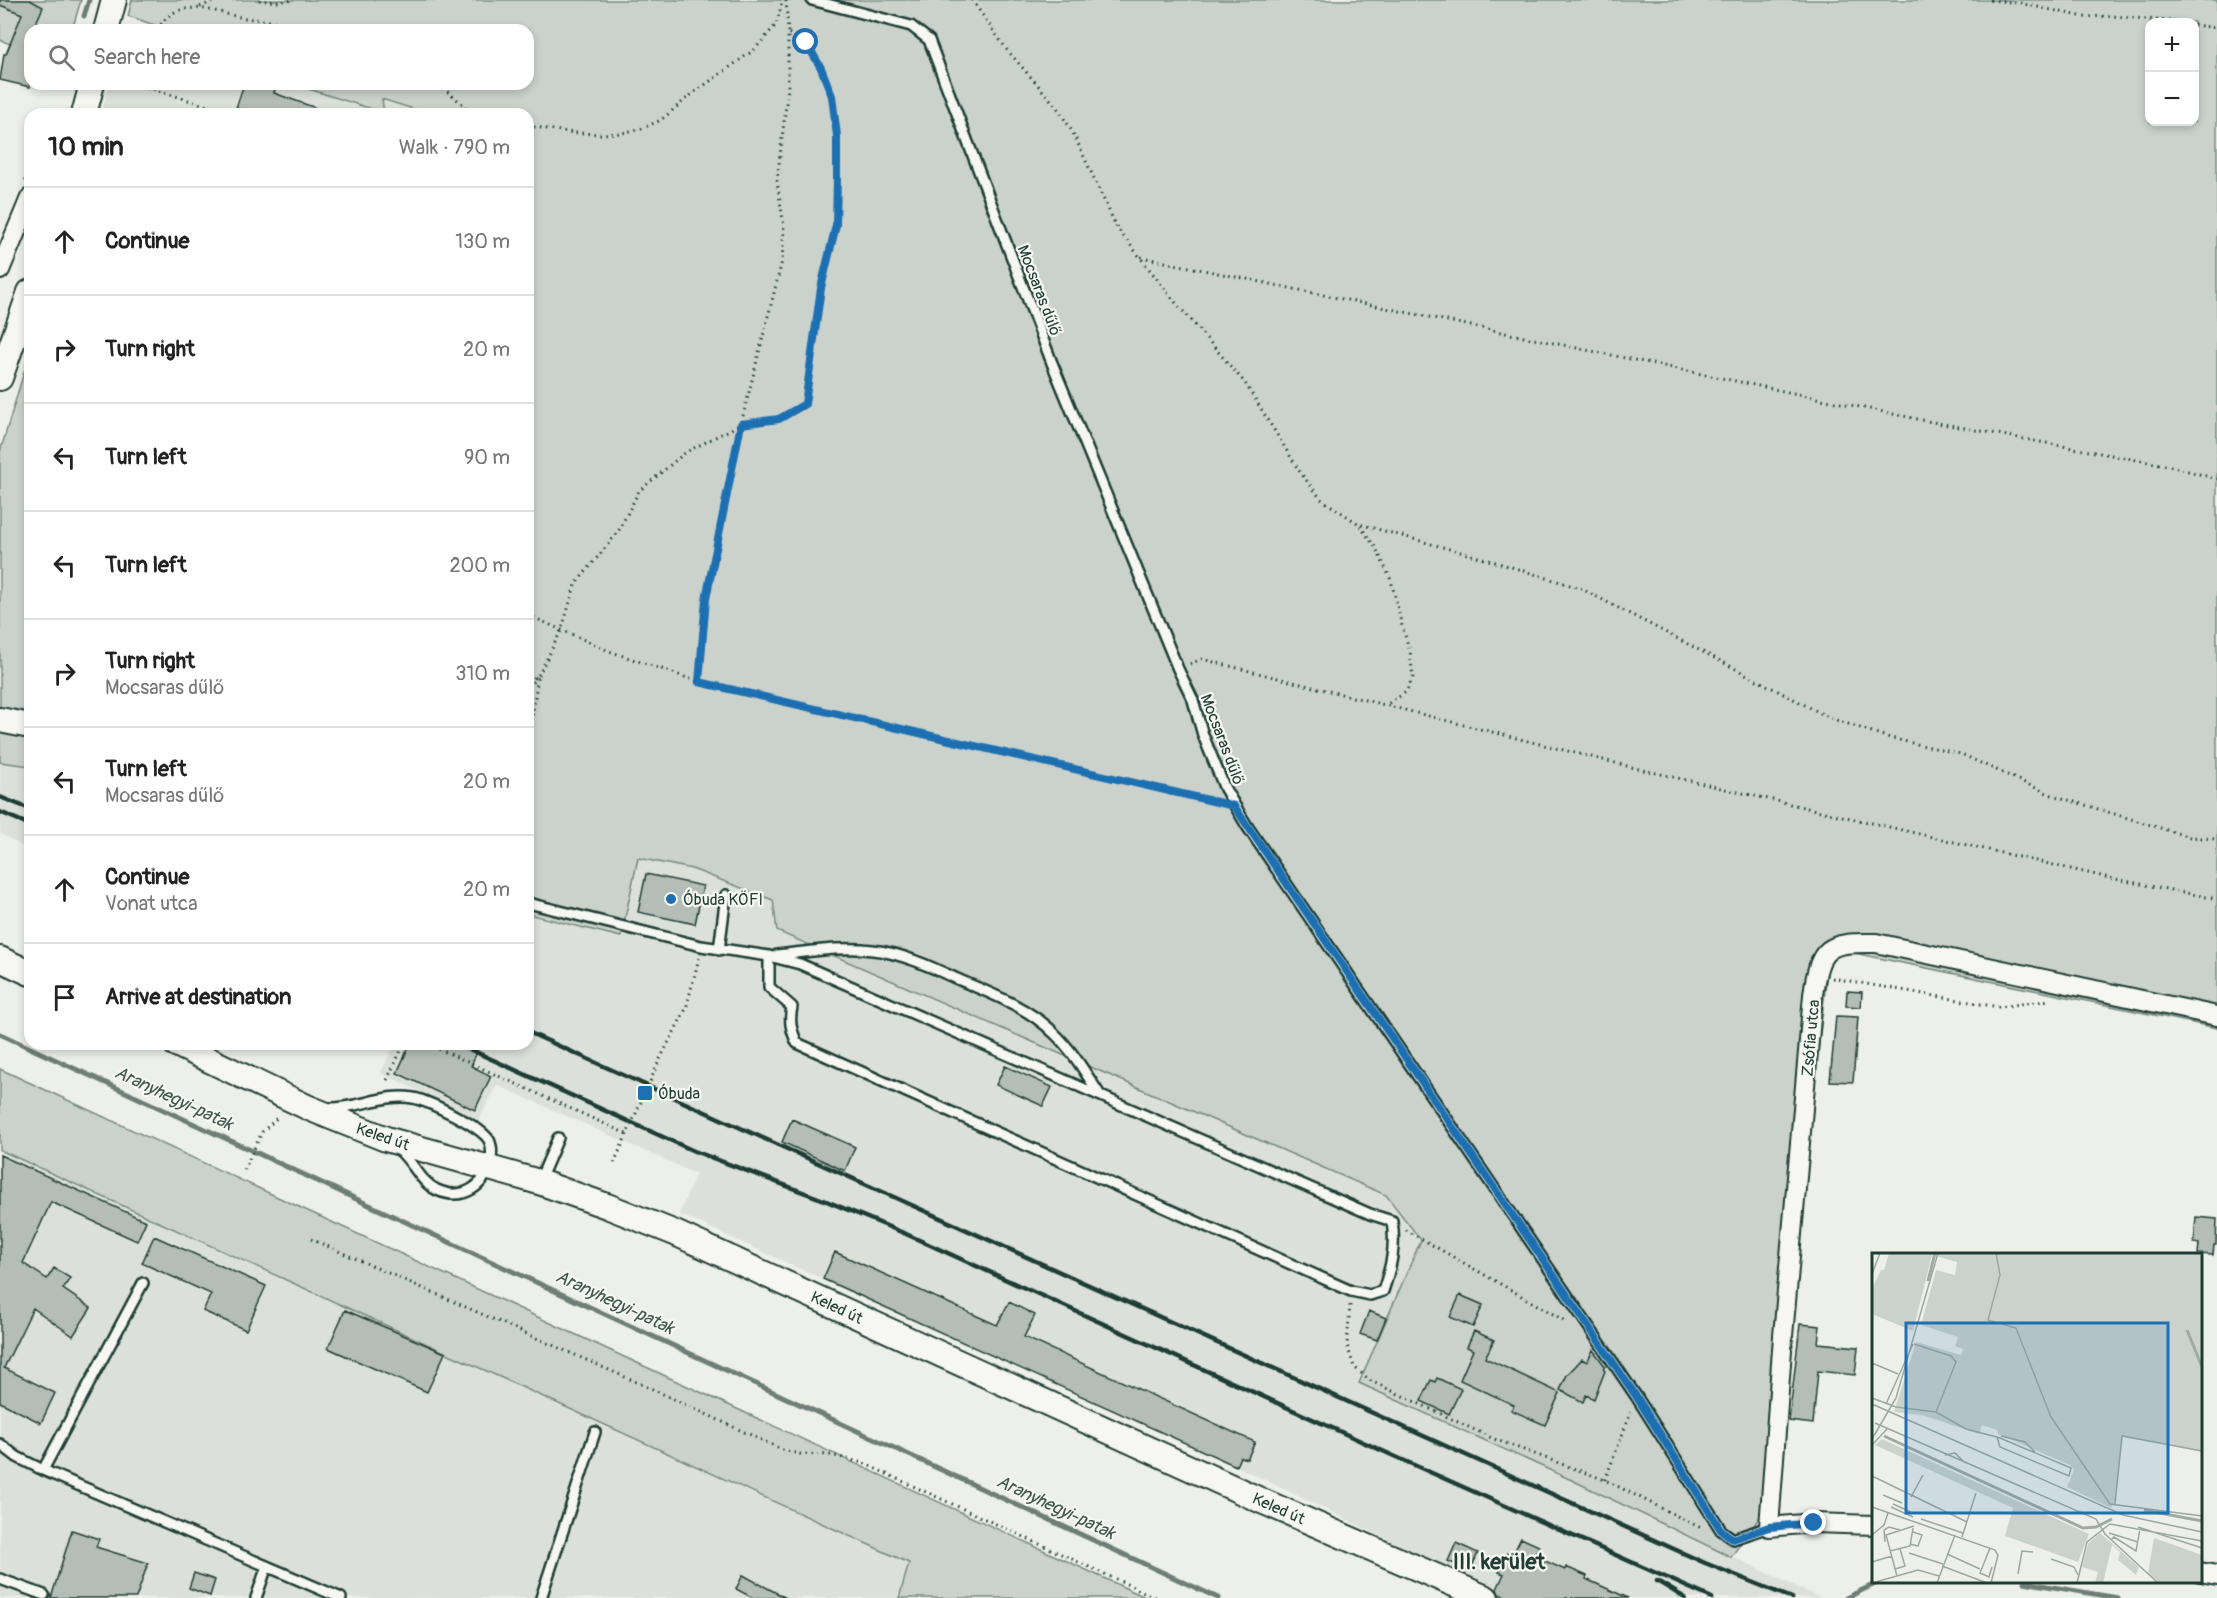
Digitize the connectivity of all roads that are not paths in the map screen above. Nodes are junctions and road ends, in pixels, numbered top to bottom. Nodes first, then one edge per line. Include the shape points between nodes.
1 (114, 0) edge
2 (812, 0) edge
3 (108, 24) edge
4 (90, 90) edge
5 (86, 108) edge
6 (24, 212) edge
7 (0, 270) edge
8 (24, 309) edge
9 (0, 378) edge
10 (0, 720) edge
11 (24, 725) edge
12 (726, 895) dead end
13 (534, 904) edge
14 (719, 950) junction
15 (769, 956) junction
16 (0, 959) edge
17 (24, 970) edge
18 (2217, 1016) edge
19 (188, 1050) edge
20 (1100, 1095) junction
21 (309, 1108) junction
22 (558, 1138) dead end
23 (386, 1139) junction
24 (489, 1168) junction
25 (539, 1182) junction
26 (143, 1283) dead end
27 (595, 1432) dead end
28 (0, 1444) edge
29 (43, 1470) junction
30 (1872, 1525) edge
31 (1769, 1527) junction
32 (267, 1566) junction
33 (2202, 1572) edge
34 (2217, 1575) edge
35 (0, 1579) edge
36 (44, 1595) dead end
37 (256, 1598) edge
38 (341, 1598) edge
39 (541, 1598) edge
40 (1486, 1598) edge

1 - 3 street
2 - 31 lane, Mocsaras dűlő via 911,26 929,40 1052,363 1193,700 1224,789 1636,1396 1721,1530 1733,1539
4 - 5 street
6 - 7 street
8 - 9 street
10 - 11 street
12 - 14 lane
13 - 14 lane
14 - 15 lane
15 - 20 lane via 806,967
15 - 20 lane via 848,948 882,952 927,966 1034,1016 1069,1047
15 - 20 lane via 769,987 792,1007 790,1024 797,1043 1351,1291 1370,1295 1383,1291 1395,1240 1392,1221
16 - 17 street
18 - 31 street, Zsófia utca via 1876,943 1847,942 1830,948 1820,959 1783,1336
19 - 21 street, Keled út
21 - 23 street, Keled út
21 - 24 lane via 341,1108 396,1097 415,1098 480,1130 491,1147
22 - 25 lane
23 - 24 street, Keled út
23 - 24 lane via 436,1190 459,1193 478,1186
24 - 25 street, Keled út
25 - 40 street, Keled út via 675,1233 1262,1501
26 - 29 lane
27 - 39 lane
28 - 29 lane
29 - 32 lane
30 - 31 street
32 - 37 lane
32 - 38 lane
33 - 34 street
35 - 36 lane

